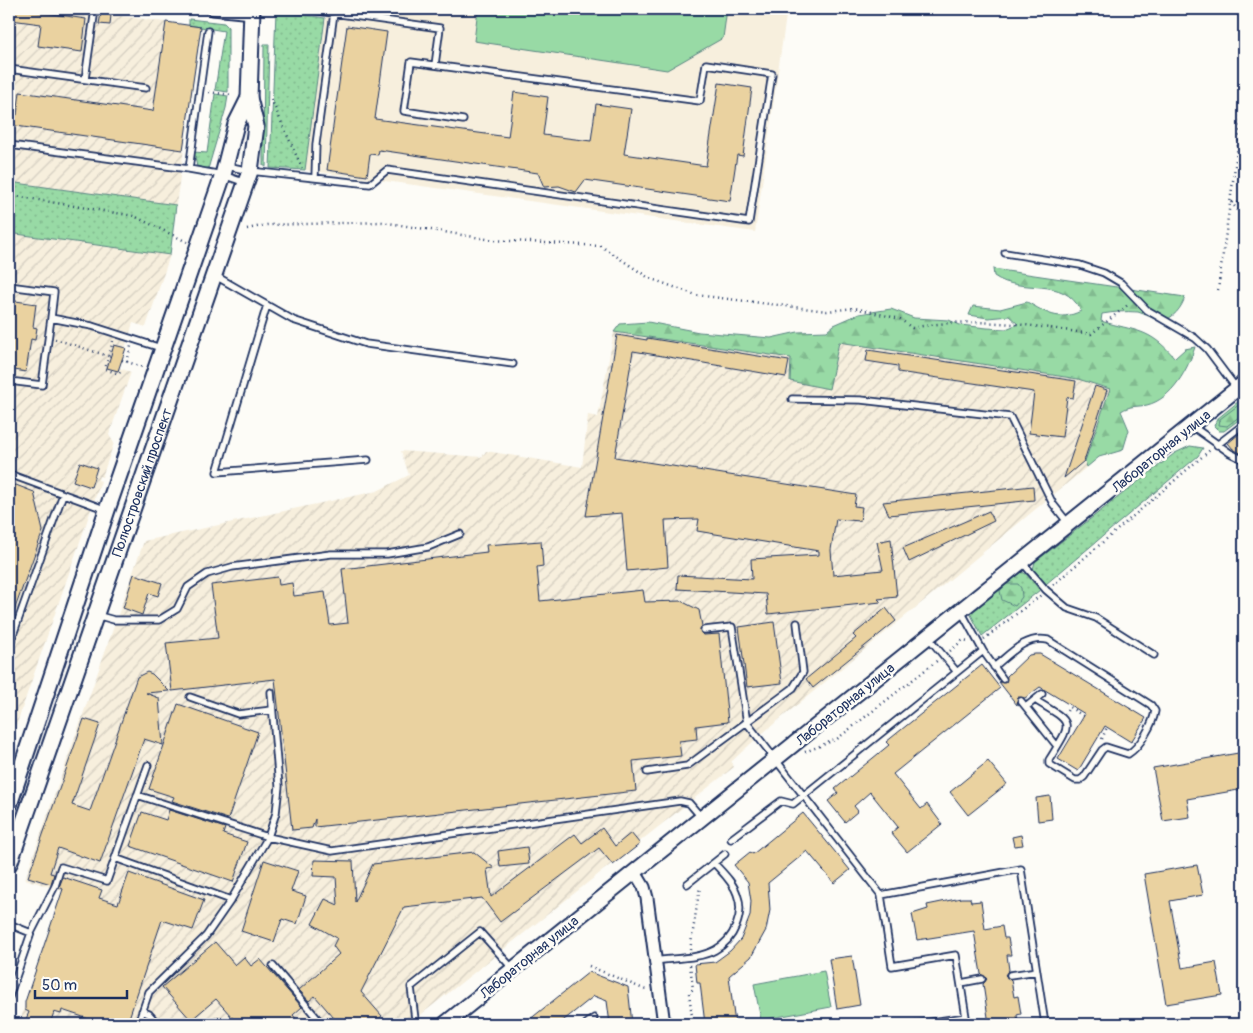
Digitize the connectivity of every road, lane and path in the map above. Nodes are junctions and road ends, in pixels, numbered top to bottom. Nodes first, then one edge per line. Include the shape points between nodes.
1 (95, 9) edge
2 (213, 9) edge
3 (304, 9) edge
4 (252, 11) edge
5 (344, 11) edge
6 (334, 13) junction
7 (208, 31) dead end
8 (435, 65) junction
9 (9, 69) edge
10 (85, 79) junction
11 (146, 88) dead end
12 (215, 92) dead end
13 (232, 94) dead end
14 (249, 98) junction
15 (270, 99) dead end
16 (1244, 100) edge
17 (463, 120) dead end
18 (9, 145) edge
19 (189, 168) junction
20 (224, 170) junction
21 (306, 176) junction
22 (248, 177) junction
23 (314, 177) junction
24 (9, 196) edge
25 (1231, 202) junction
26 (1244, 204) edge
27 (1244, 218) edge
28 (248, 229) dead end
29 (198, 247) junction
30 (1005, 253) dead end
31 (214, 275) junction
32 (9, 286) edge
33 (1218, 290) dead end
34 (1135, 300) junction
35 (267, 306) junction
36 (51, 318) junction
37 (48, 337) junction
38 (133, 339) junction
39 (119, 342) dead end
40 (163, 349) junction
41 (108, 356) junction
42 (122, 360) dead end
43 (127, 362) junction
44 (512, 364) dead end
45 (142, 367) dead end
46 (121, 370) dead end
47 (9, 381) edge
48 (1240, 386) edge
49 (792, 399) dead end
50 (139, 422) junction
51 (1244, 424) edge
52 (1192, 426) junction
53 (159, 428) junction
54 (1217, 445) junction
55 (368, 460) dead end
56 (1244, 460) edge
57 (9, 474) edge
58 (63, 494) junction
59 (106, 510) junction
60 (1069, 525) junction
61 (460, 534) dead end
62 (1022, 562) junction
63 (1046, 590) junction
64 (961, 611) junction
65 (94, 614) junction
66 (797, 623) dead end
67 (704, 630) dead end
68 (928, 637) junction
69 (980, 643) junction
70 (9, 646) edge
71 (984, 651) junction
72 (1154, 655) dead end
73 (944, 656) junction
74 (994, 667) junction
75 (957, 672) junction
76 (1003, 679) dead end
77 (270, 692) dead end
78 (1042, 694) dead end
79 (190, 697) dead end
80 (1035, 700) junction
81 (1021, 701) dead end
82 (1026, 707) junction
83 (1073, 709) dead end
84 (272, 710) junction
85 (1085, 717) dead end
86 (747, 723) junction
87 (1107, 727) dead end
88 (1057, 746) junction
89 (1106, 747) junction
90 (779, 764) junction
91 (148, 765) dead end
92 (647, 772) dead end
93 (137, 795) junction
94 (804, 795) junction
95 (9, 806) edge
96 (702, 818) junction
97 (268, 837) junction
98 (731, 839) dead end
99 (725, 854) dead end
100 (115, 858) junction
101 (714, 863) junction
102 (9, 864) edge
103 (635, 872) junction
104 (687, 884) dead end
105 (881, 895) junction
106 (231, 900) junction
107 (9, 924) edge
108 (31, 933) junction
109 (655, 961) junction
110 (273, 966) dead end
111 (589, 966) dead end
112 (514, 969) junction
113 (1038, 971) junction
114 (1010, 975) dead end
115 (982, 979) dead end
116 (960, 983) junction
117 (646, 990) dead end
118 (9, 997) edge
119 (142, 1011) junction
120 (594, 1018) dead end
121 (138, 1024) edge
122 (158, 1024) edge
123 (322, 1024) edge
124 (418, 1024) edge
125 (445, 1024) edge
126 (586, 1024) edge
127 (664, 1024) edge
128 (918, 1024) edge
129 (1045, 1024) edge

1 - 10 lane
2 - 4 street
3 - 6 lane
4 - 14 main road, Полюстровский проспект
5 - 6 lane
5 - 8 lane via 440,28
6 - 23 lane
7 - 19 lane
8 - 17 lane via 411,62 404,111
8 - 23 lane via 700,101 706,64 772,74 749,222 387,170 370,184
9 - 10 lane
10 - 11 lane
12 - 13 path
14 - 20 main road, Полюстровский проспект via 236,124
14 - 22 main road, Полюстровский проспект via 256,126
15 - 21 path
16 - 25 path
18 - 19 lane
19 - 20 lane
20 - 22 lane
20 - 22 lane
20 - 29 main road, Полюстровский проспект
21 - 22 lane
21 - 23 lane
22 - 31 main road, Полюстровский проспект
24 - 29 path via 134,216
25 - 26 path
25 - 27 path
25 - 33 path
28 - 34 path via 267,225 382,222 493,240 601,246 649,278 696,295 827,311 855,308 900,319 912,328 938,323 994,324 1091,334
29 - 40 main road, Полюстровский проспект
30 - 34 lane via 1104,273 1121,283
31 - 35 lane
31 - 53 main road, Полюстровский проспект
32 - 36 lane via 54,292
34 - 48 lane via 1195,338
35 - 44 lane via 292,320 366,344
35 - 55 lane via 218,472
36 - 37 lane
36 - 38 lane
37 - 41 path
37 - 47 lane via 42,385
38 - 40 lane
38 - 43 path
39 - 41 path via 113,341
40 - 50 main road, Полюстровский проспект
41 - 46 path via 105,369 119,374
42 - 43 path
43 - 45 path
48 - 52 street, Лабораторная улица
49 - 60 lane via 861,400 1010,417 1053,504
50 - 53 main road
50 - 59 main road, Полюстровский проспект
51 - 54 lane
52 - 54 lane
52 - 60 street, Лабораторная улица
53 - 65 main road, Полюстровский проспект
54 - 56 lane
54 - 63 path
57 - 58 lane
58 - 59 lane
58 - 70 lane
59 - 95 main road, Полюстровский проспект
60 - 62 street, Лабораторная улица
61 - 65 lane via 428,547 386,554 331,554 232,567 207,574 188,587 177,609 159,620 114,620
62 - 63 lane
62 - 64 street, Лабораторная улица
63 - 69 path
63 - 72 lane via 1067,608 1096,618
64 - 68 street, Лабораторная улица
64 - 69 lane
65 - 102 main road, Полюстровский проспект
66 - 86 lane via 803,672 799,681
67 - 86 lane via 732,627
68 - 73 lane
68 - 90 street, Лабораторная улица
69 - 71 lane
69 - 73 path via 963,640
71 - 74 lane
71 - 75 lane
73 - 75 lane
73 - 90 path via 837,739
74 - 76 lane
74 - 89 lane via 1022,644 1040,638 1151,705 1154,717 1134,750 1122,754
75 - 94 lane
77 - 84 lane
78 - 80 lane
79 - 84 lane via 238,714
80 - 82 lane
80 - 88 lane via 1064,717 1068,723
81 - 82 lane
82 - 88 lane
83 - 85 path
84 - 97 lane via 279,786 276,813
86 - 90 lane
86 - 92 lane via 687,766
87 - 89 path via 1101,737
88 - 89 lane via 1049,764 1075,780 1084,778
90 - 94 lane
90 - 96 street, Лабораторная улица
91 - 93 lane
93 - 97 lane
93 - 100 lane
94 - 98 lane via 793,804 781,801
94 - 105 lane
96 - 97 lane via 689,803 680,801 332,851
96 - 103 street, Лабораторная улица
97 - 106 lane
99 - 101 lane
100 - 106 lane
100 - 108 lane via 107,881 61,867
101 - 104 lane
101 - 109 lane via 737,893 740,907 733,932 714,951
103 - 109 street via 644,887
103 - 112 street, Лабораторная улица
105 - 113 lane via 1021,869
105 - 116 lane via 892,966 956,955
106 - 119 lane via 206,936 149,992
107 - 108 lane
108 - 118 lane
109 - 127 street
110 - 123 lane
111 - 117 path
112 - 124 lane via 480,932 411,987
112 - 125 street, Лабораторная улица
113 - 114 lane
113 - 129 lane
115 - 116 lane
116 - 128 lane via 966,1017
119 - 121 lane
119 - 122 lane
120 - 126 lane

